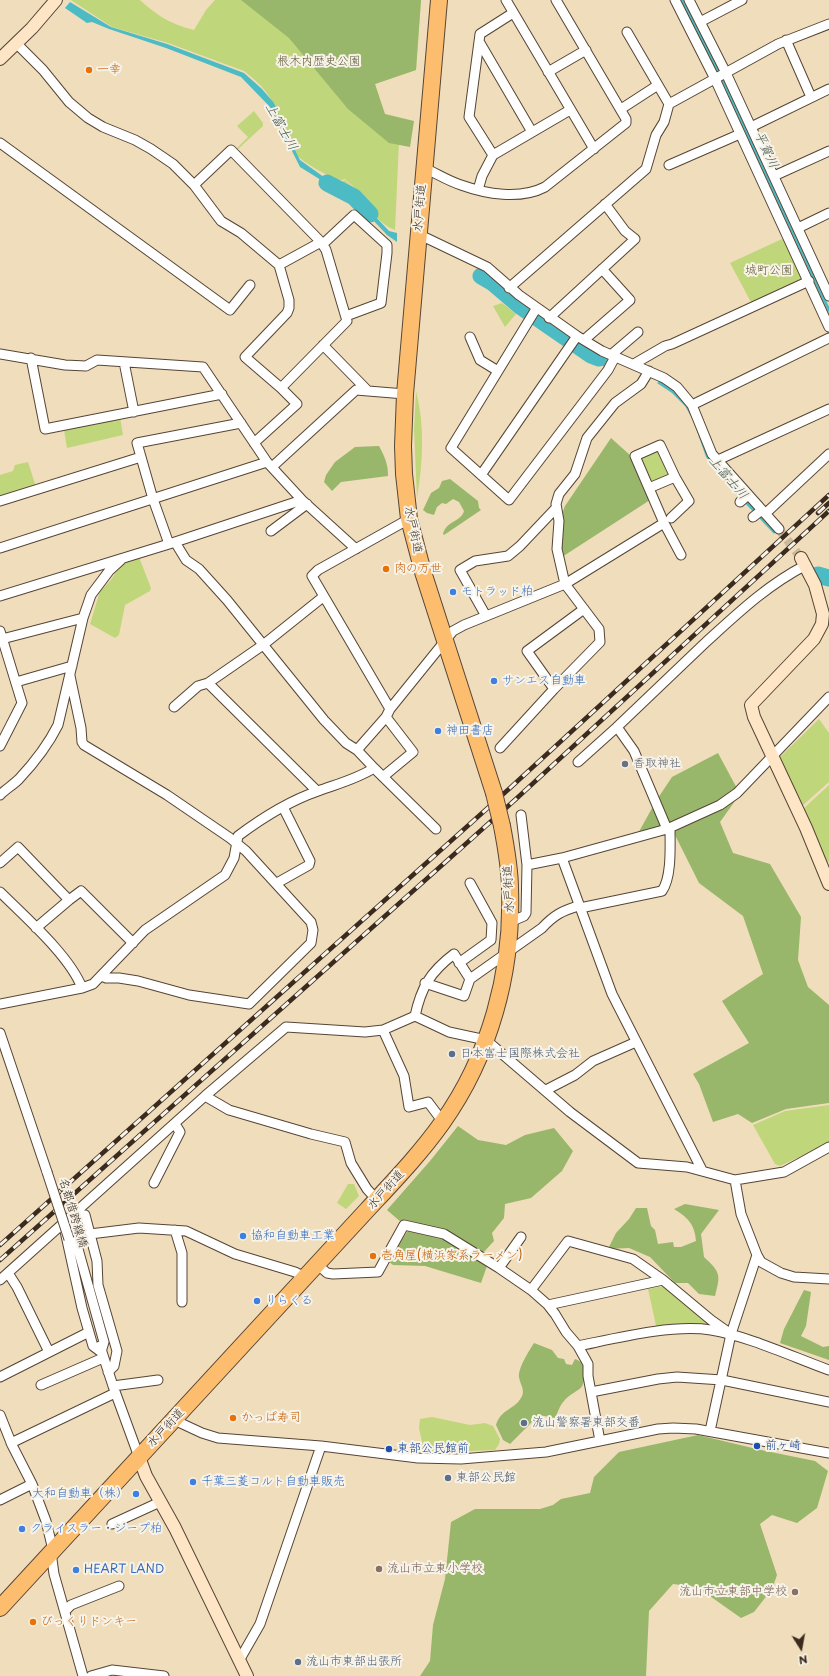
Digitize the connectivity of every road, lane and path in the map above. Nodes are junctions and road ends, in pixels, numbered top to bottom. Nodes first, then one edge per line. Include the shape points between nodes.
1 (56, 0) edge
2 (439, 0) edge
3 (506, 0) edge
4 (556, 0) edge
5 (675, 0) edge
6 (689, 0) edge
7 (742, 0) edge
8 (513, 13) junction
9 (700, 22) junction
10 (829, 24) edge
11 (627, 32) dead end
12 (786, 40) junction
13 (480, 43) junction
14 (17, 44) junction
15 (586, 50) junction
16 (0, 59) edge
17 (548, 72) junction
18 (726, 73) junction
19 (715, 79) junction
20 (658, 85) junction
21 (829, 89) edge
22 (811, 97) junction
23 (669, 104) junction
24 (620, 109) junction
25 (570, 110) junction
26 (751, 126) junction
27 (532, 132) junction
28 (740, 134) junction
29 (0, 143) edge
30 (594, 149) junction
31 (829, 152) edge
32 (493, 155) junction
33 (669, 165) dead end
34 (424, 168) junction
35 (774, 176) junction
36 (194, 185) junction
37 (478, 190) junction
38 (605, 204) junction
39 (829, 213) edge
40 (798, 228) junction
41 (418, 234) junction
42 (322, 243) junction
43 (279, 266) junction
44 (602, 269) junction
45 (829, 272) edge
46 (820, 276) junction
47 (809, 281) junction
48 (250, 285) dead end
49 (509, 288) junction
50 (829, 296) edge
51 (536, 309) junction
52 (346, 316) junction
53 (549, 318) junction
54 (829, 327) edge
55 (638, 332) dead end
56 (470, 337) dead end
57 (580, 338) junction
58 (829, 338) edge
59 (323, 345) junction
60 (0, 354) edge
61 (613, 356) junction
62 (31, 358) junction
63 (124, 362) junction
64 (634, 364) junction
65 (498, 371) junction
66 (649, 371) junction
67 (281, 388) junction
68 (367, 390) junction
69 (222, 394) junction
70 (405, 394) junction
71 (692, 404) junction
72 (829, 409) edge
73 (134, 412) junction
74 (242, 423) junction
75 (254, 443) junction
76 (829, 454) edge
77 (141, 457) junction
78 (718, 460) junction
79 (270, 465) junction
80 (481, 475) junction
81 (674, 477) junction
82 (650, 488) junction
83 (748, 495) junction
84 (153, 499) junction
85 (0, 501) edge
86 (304, 502) junction
87 (740, 502) dead end
88 (556, 508) junction
89 (763, 512) junction
90 (753, 517) dead end
91 (409, 519) junction
92 (668, 521) junction
93 (779, 529) tunnel mouth
94 (271, 531) dead end
95 (172, 543) junction
96 (0, 548) edge
97 (356, 549) junction
98 (681, 555) dead end
99 (123, 557) junction
100 (804, 562) joint
101 (565, 584) junction
102 (0, 596) edge
103 (323, 597) junction
104 (584, 609) junction
105 (486, 616) junction
106 (83, 618) junction
107 (1, 635) edge
108 (445, 642) junction
109 (263, 645) junction
110 (72, 666) junction
111 (70, 676) junction
112 (16, 682) junction
113 (208, 683) junction
114 (554, 689) junction
115 (829, 697) edge
116 (174, 707) dead end
117 (388, 713) junction
118 (617, 727) junction
119 (0, 745) edge
120 (500, 748) dead end
121 (357, 750) junction
122 (772, 756) junction
123 (578, 762) dead end
124 (374, 768) junction
125 (384, 776) junction
126 (317, 791) junction
127 (0, 795) edge
128 (283, 807) junction
129 (521, 815) dead end
130 (436, 828) dead end
131 (668, 828) junction
132 (236, 844) junction
133 (562, 858) junction
134 (0, 863) edge
135 (527, 865) junction
136 (277, 883) junction
137 (470, 883) dead end
138 (829, 884) edge
139 (0, 892) edge
140 (69, 900) junction
141 (579, 907) junction
142 (510, 922) junction
143 (36, 928) junction
144 (133, 943) junction
145 (508, 952) junction
146 (459, 963) junction
147 (102, 976) junction
148 (470, 979) junction
149 (425, 983) junction
150 (82, 988) junction
151 (0, 1004) edge
152 (415, 1016) junction
153 (383, 1030) junction
154 (0, 1033) edge
155 (486, 1040) junction
156 (636, 1042) junction
157 (546, 1090) junction
158 (205, 1096) junction
159 (443, 1122) junction
160 (175, 1124) junction
161 (829, 1147) edge
162 (702, 1170) junction
163 (735, 1180) junction
164 (154, 1183) dead end
165 (377, 1200) junction
166 (75, 1214) junction
167 (65, 1222) junction
168 (175, 1230) junction
169 (90, 1234) junction
170 (521, 1237) dead end
171 (757, 1255) junction
172 (317, 1264) junction
173 (499, 1268) junction
174 (8, 1273) junction
175 (305, 1277) junction
176 (829, 1279) edge
177 (0, 1280) edge
178 (663, 1280) junction
179 (531, 1290) junction
180 (182, 1302) dead end
181 (548, 1306) junction
182 (89, 1332) junction
183 (731, 1334) junction
184 (578, 1346) junction
185 (101, 1351) junction
186 (49, 1352) junction
187 (829, 1370) edge
188 (108, 1372) junction
189 (0, 1377) edge
190 (158, 1380) dead end
191 (722, 1380) junction
192 (41, 1385) dead end
193 (114, 1390) junction
194 (592, 1392) junction
195 (829, 1402) edge
196 (0, 1415) edge
197 (174, 1420) junction
198 (710, 1431) junction
199 (600, 1441) junction
200 (11, 1443) junction
201 (321, 1446) junction
202 (829, 1453) edge
203 (138, 1457) junction
204 (32, 1484) junction
205 (0, 1500) edge
206 (160, 1502) junction
207 (112, 1524) dead end
208 (52, 1551) junction
209 (119, 1586) dead end
210 (0, 1608) edge
211 (66, 1610) junction
212 (240, 1659) junction
213 (83, 1676) edge
214 (91, 1676) edge
215 (164, 1676) edge
216 (247, 1676) edge

1 - 14 street
2 - 34 highway, 水戸街道
3 - 8 street
4 - 15 street
5 - 19 street
6 - 9 street
7 - 9 street
8 - 13 street via 480,34
8 - 17 street
9 - 18 street
10 - 12 street
11 - 20 street
12 - 18 street
12 - 22 street
13 - 27 street
13 - 32 street via 469,117
14 - 16 street
14 - 36 street via 43,70 69,102 88,118 151,149 173,164
15 - 17 street
15 - 24 street
17 - 25 street
18 - 19 street
18 - 26 street
19 - 23 street
19 - 28 street
20 - 23 street
20 - 24 street
21 - 22 street
22 - 26 street
23 - 38 street via 646,169
24 - 30 street via 626,123
25 - 27 street
25 - 30 street
26 - 35 street
27 - 32 street
28 - 33 street
28 - 47 street
29 - 48 street via 230,310
30 - 37 street via 535,193 492,193
31 - 35 street
32 - 37 street
34 - 37 street via 460,185
34 - 41 highway, 水戸街道
35 - 40 street
36 - 42 street via 231,150
36 - 43 street via 221,221 241,233
38 - 44 street via 625,231 635,239
38 - 49 street
39 - 40 street
40 - 46 street
41 - 49 street via 487,267
41 - 70 highway, 水戸街道
42 - 43 street
42 - 52 street
42 - 52 street via 354,215 387,245 381,303
43 - 67 street via 289,308 245,357
44 - 53 street
44 - 57 street via 630,300
45 - 46 street
46 - 50 street
47 - 54 street
47 - 64 street via 665,346
49 - 51 street
51 - 53 street
51 - 65 street
52 - 59 street via 347,321
53 - 57 street
55 - 61 street
56 - 65 street via 480,360
57 - 61 street
57 - 80 street via 569,348
58 - 71 street
59 - 67 street
59 - 68 street
60 - 62 street
61 - 64 street
61 - 80 street via 608,370 509,500
62 - 63 street via 65,365 86,366 98,360
62 - 73 street via 45,429
63 - 69 street via 203,367
63 - 73 street
64 - 66 street
65 - 80 street via 450,448
66 - 71 street via 677,387
66 - 88 street via 640,384 616,403 587,438 575,474 559,494
67 - 75 street via 297,404
68 - 70 street
68 - 79 street via 356,390
69 - 73 street
69 - 74 street
70 - 91 highway, 水戸街道 via 403,453
71 - 78 street via 712,454
72 - 78 street
74 - 75 street
74 - 77 street via 138,443
75 - 79 street
76 - 89 street
77 - 84 street
77 - 85 street
78 - 83 street
79 - 84 street
79 - 86 street
81 - 82 street
81 - 82 street via 660,445 635,456
81 - 92 street via 689,501
82 - 92 street
83 - 87 street
83 - 89 street
84 - 95 street
84 - 96 street
86 - 94 street
86 - 95 street
86 - 97 street
88 - 101 street via 559,521 557,550
88 - 105 street via 508,556 475,561 460,570
89 - 90 street
89 - 93 street
91 - 97 street
91 - 108 highway, 水戸街道
92 - 98 street
92 - 101 street
95 - 99 street
95 - 109 street via 227,600
97 - 103 street via 312,576
99 - 102 street
99 - 106 street via 91,595
100 - 118 street via 764,591 727,623
100 - 122 street via 815,584 823,614 822,624 814,639 751,705
101 - 104 street
101 - 105 street
103 - 109 street
103 - 117 street
104 - 114 street via 599,629 600,642
104 - 114 street via 527,651
105 - 108 street via 456,629
106 - 107 street
106 - 110 street
107 - 112 street
108 - 117 street
108 - 142 highway, 水戸街道, bridge via 494,793 502,826 510,881
109 - 113 street
109 - 121 street via 324,720 346,743
110 - 111 street
110 - 112 street
111 - 127 street via 58,725 50,741 18,780
111 - 132 street via 84,745 166,795
112 - 119 street via 22,703
113 - 116 street via 198,686
113 - 126 street
114 - 120 street
115 - 122 street
117 - 121 street
117 - 125 street via 413,752
118 - 123 street
118 - 131 street via 634,751
121 - 124 street
122 - 131 street via 737,793 720,805
122 - 138 street
124 - 125 street
124 - 126 street via 365,774
125 - 130 street
126 - 128 street
128 - 132 street via 238,836
128 - 136 street via 310,860 309,865
129 - 135 street
131 - 133 street
131 - 141 street via 669,862 662,891
132 - 136 street
132 - 144 street via 234,858 225,875 145,930
133 - 135 street
133 - 141 street
134 - 140 street via 18,847
135 - 142 street via 526,913
136 - 147 street via 311,922 311,943 249,1004 189,995 138,981
137 - 146 street via 492,923 490,940
139 - 143 street
140 - 143 street
140 - 144 street via 82,891
141 - 145 street via 563,911
141 - 156 street via 612,994
142 - 145 highway, 水戸街道
143 - 150 street via 79,978
144 - 147 street
145 - 148 street
145 - 155 highway, 水戸街道
146 - 148 street
146 - 149 street via 454,954 439,965
147 - 150 street via 93,984
148 - 149 street via 464,996
149 - 152 street
150 - 151 street
152 - 153 street
152 - 155 street via 449,1032
153 - 158 street via 365,1032 286,1027
153 - 159 street via 404,1076 409,1107 428,1102
154 - 185 street, 名都借跨線橋, bridge via 69,1239
155 - 157 street
155 - 159 highway, 水戸街道
156 - 157 street via 593,1061 575,1075
156 - 162 street
157 - 162 street via 570,1112 638,1163
158 - 160 street
158 - 165 street via 229,1110 345,1142 351,1163
159 - 165 highway, 水戸街道
160 - 164 street via 180,1132
160 - 166 street
161 - 163 street via 784,1172
162 - 163 street
163 - 171 street via 741,1214
165 - 172 highway, 水戸街道
166 - 167 street
166 - 169 street via 85,1215
167 - 174 street
167 - 182 street
167 - 185 street via 78,1249 104,1342
168 - 169 street via 139,1228
168 - 175 street via 186,1231 235,1254
168 - 180 street via 182,1253
169 - 188 street via 97,1261 98,1285 117,1351 114,1366
170 - 173 street
171 - 176 street via 762,1262 781,1272 794,1276
171 - 183 street
172 - 173 street via 327,1273 333,1274 378,1272 404,1225 444,1234
172 - 175 highway, 水戸街道
173 - 179 street
174 - 177 street
174 - 186 street
175 - 197 highway, 水戸街道
178 - 179 street via 633,1259 568,1241
178 - 181 street
178 - 183 street
179 - 181 street
181 - 184 street
182 - 185 street via 93,1346
182 - 186 street
183 - 184 street via 683,1329 641,1333
183 - 187 street
183 - 191 street
184 - 194 street via 588,1364
185 - 188 street
185 - 192 street
186 - 189 street
188 - 193 street
190 - 193 street
191 - 194 street via 677,1377
191 - 195 street
191 - 198 street
193 - 200 street
193 - 203 street
194 - 199 street
196 - 200 street
197 - 201 street via 218,1438
197 - 203 highway, 水戸街道
198 - 199 street via 673,1428
198 - 202 street
199 - 201 street via 546,1452 461,1459 418,1458
200 - 204 street
201 - 212 street via 260,1624
203 - 206 street
203 - 208 highway, 水戸街道
204 - 205 street
204 - 208 street via 46,1521
206 - 207 street
206 - 212 street
208 - 210 highway, 水戸街道
208 - 211 street via 54,1574
209 - 211 street via 71,1605
211 - 213 street
212 - 216 street
214 - 215 street via 112,1670

